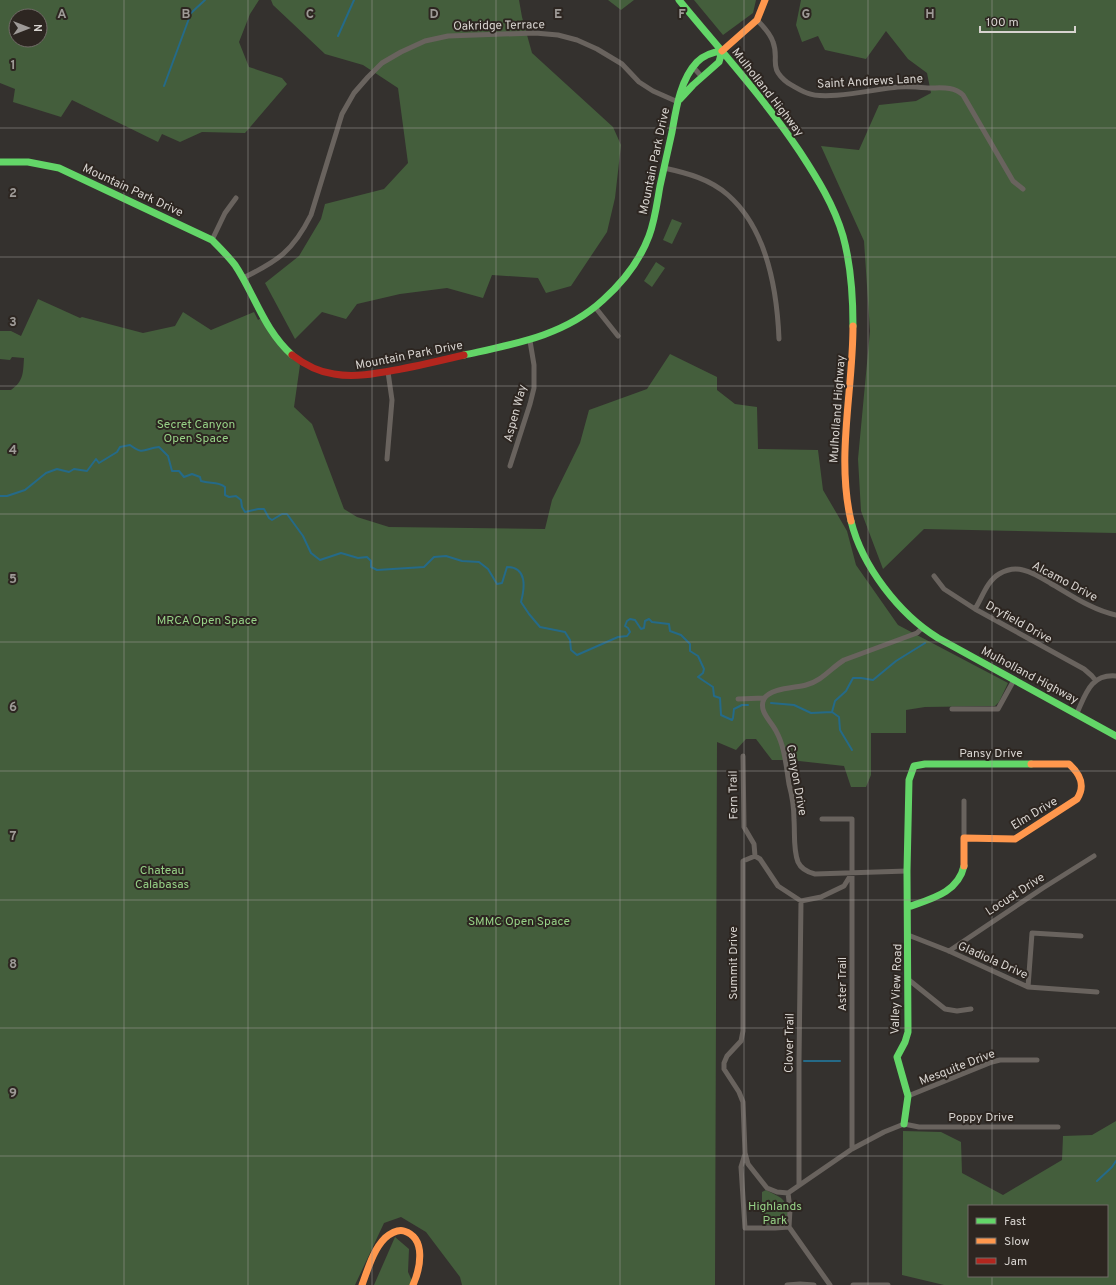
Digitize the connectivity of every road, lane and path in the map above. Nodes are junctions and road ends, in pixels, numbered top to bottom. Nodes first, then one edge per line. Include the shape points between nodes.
1 (679, 0) edge
2 (765, 0) edge
3 (757, 20) junction
4 (722, 51) junction
5 (693, 67) junction
6 (702, 77) junction
7 (678, 102) junction
8 (1, 162) dead end
9 (664, 168) junction
10 (1023, 189) dead end
11 (236, 198) dead end
12 (212, 240) junction
13 (243, 278) junction
14 (595, 307) junction
15 (618, 336) dead end
16 (779, 339) dead end
17 (530, 341) junction
18 (388, 372) junction
19 (387, 459) dead end
20 (510, 466) dead end
21 (934, 576) dead end
22 (976, 609) junction
23 (1116, 615) edge
24 (923, 627) junction
25 (1116, 676) edge
26 (1014, 680) junction
27 (1096, 681) junction
28 (764, 698) junction
29 (738, 699) dead end
30 (952, 709) dead end
31 (1077, 713) junction
32 (1116, 736) edge
33 (743, 756) dead end
34 (1069, 764) joint
35 (914, 766) joint
36 (964, 802) dead end
37 (822, 819) dead end
38 (964, 838) junction
39 (755, 856) junction
40 (1094, 856) dead end
41 (907, 871) junction
42 (852, 873) junction
43 (801, 901) junction
44 (908, 907) junction
45 (908, 935) junction
46 (1081, 936) dead end
47 (949, 951) junction
48 (909, 980) junction
49 (1028, 987) junction
50 (1097, 992) dead end
51 (971, 1009) dead end
52 (1037, 1060) dead end
53 (908, 1096) junction
54 (904, 1124) junction
55 (1058, 1127) dead end
56 (852, 1149) junction
57 (745, 1152) junction
58 (799, 1184) junction
59 (788, 1193) junction
60 (788, 1227) junction
61 (362, 1285) edge
62 (413, 1285) edge
63 (787, 1285) edge
64 (814, 1285) edge
65 (830, 1285) edge
66 (852, 1285) edge
67 (888, 1285) edge

1 - 4 street, Mulholland Highway
2 - 3 street
3 - 4 street
3 - 10 street, Saint Andrews Lane via 773,42 776,71 788,83 807,94 821,96 899,87 948,88 958,91 963,95 1013,181
4 - 5 street, Mountain Park Drive via 711,52
4 - 6 street, Mountain Park Drive via 719,62
4 - 24 street, Mulholland Highway via 768,107 800,152 823,190 842,232 850,261 854,310 844,459 845,489 852,522 863,553 879,580
5 - 6 street
5 - 7 street, Mountain Park Drive via 685,79
6 - 7 street, Mountain Park Drive
7 - 9 street, Mountain Park Drive
7 - 13 street, Oakridge Terrace via 639,82 622,64 597,49 578,40 558,35 535,33 448,36 425,41 382,63 354,93 342,114 306,225 282,256
8 - 12 street, Mountain Park Drive via 28,162 60,168
9 - 14 street, Mountain Park Drive via 655,214 640,255 619,283
9 - 16 street via 687,173 716,186 728,195 747,217 762,245 770,270 777,303
11 - 12 street via 225,213
12 - 13 street, Mountain Park Drive via 235,263
13 - 18 street, Mountain Park Drive via 274,337 303,363 336,376 353,377
14 - 15 street
14 - 17 street, Mountain Park Drive via 558,330
17 - 18 street, Mountain Park Drive
17 - 20 street, Aspen Way via 534,388
18 - 19 street via 392,400
21 - 22 street, Dryfield Drive via 944,589
22 - 23 street, Alcamo Drive via 990,582 1005,571 1014,569 1035,574 1094,608
22 - 27 street, Dryfield Drive via 1084,669
24 - 26 street, Mulholland Highway
24 - 28 street via 917,633 844,660 822,678 810,684 774,691
25 - 27 street via 1101,677
26 - 30 street via 998,709
26 - 31 street, Mulholland Highway
27 - 31 street via 1089,687
28 - 29 street
28 - 42 street, Canyon Drive via 764,714 776,730 784,751 798,862 802,868 815,874
31 - 32 street, Mulholland Highway
33 - 39 street, Fern Trail via 744,826 754,844
34 - 35 street, Pansy Drive
34 - 38 street, Elm Drive via 1080,774 1082,781 1082,793 1077,799 1015,839
35 - 41 street, Valley View Road via 909,780
36 - 38 street
37 - 42 street, Aster Trail via 852,819
38 - 44 street via 964,868 959,880 949,890
39 - 43 street via 760,859 778,886
39 - 57 street, Summit Drive via 743,862 743,1031 741,1041 724,1063 724,1069 743,1102
40 - 47 street, Locust Drive
41 - 42 street, Canyon Drive
41 - 44 street, Valley View Road
42 - 43 street via 844,886 820,897
42 - 56 street, Aster Trail
43 - 58 street, Clover Trail
44 - 45 street, Valley View Road
45 - 47 street, Gladiola Drive
45 - 48 street, Valley View Road
46 - 49 street via 1032,934
47 - 49 street, Gladiola Drive
48 - 51 street via 945,1009
48 - 53 street, Valley View Road via 908,1032 897,1057
49 - 50 street, Gladiola Drive
52 - 53 street, Mesquite Drive via 992,1062
53 - 54 street, Valley View Road
54 - 55 street, Poppy Drive via 919,1127
54 - 56 street
56 - 58 street
57 - 59 street, Summit Drive via 748,1164 767,1188
57 - 60 street via 741,1167 745,1228
58 - 59 street
59 - 60 street
60 - 65 street
61 - 62 street via 381,1241 398,1230 407,1232 418,1244 419,1268
63 - 64 street
66 - 67 street

